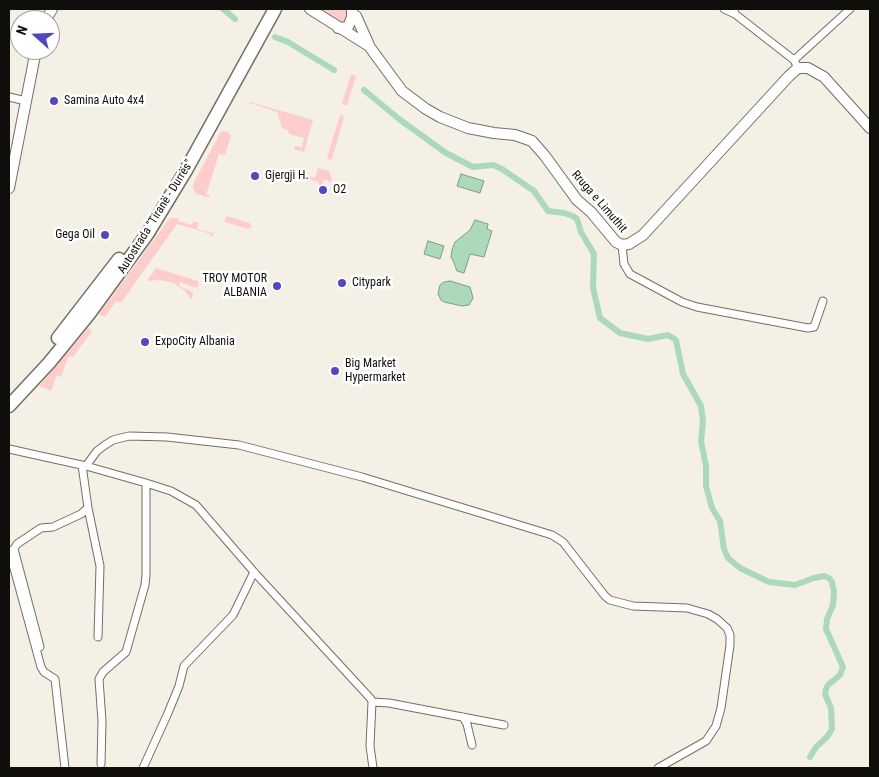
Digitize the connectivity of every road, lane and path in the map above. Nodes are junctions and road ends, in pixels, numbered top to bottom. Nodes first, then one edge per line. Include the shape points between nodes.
1 (268, 9) edge
2 (277, 9) edge
3 (310, 9) edge
4 (724, 9) edge
5 (850, 9) edge
6 (354, 11) edge
7 (734, 12) edge
8 (338, 28) junction
9 (352, 35) junction
10 (369, 46) junction
11 (34, 60) edge
12 (796, 64) junction
13 (9, 97) edge
14 (26, 101) junction
15 (870, 128) edge
16 (9, 188) edge
17 (622, 245) junction
18 (822, 301) dead end
19 (24, 390) junction
20 (9, 394) edge
21 (9, 406) edge
22 (9, 418) edge
23 (9, 449) edge
24 (84, 465) junction
25 (146, 483) junction
26 (88, 508) junction
27 (9, 550) edge
28 (254, 572) junction
29 (98, 637) dead end
30 (40, 647) dead end
31 (372, 702) junction
32 (463, 717) junction
33 (504, 725) dead end
34 (472, 746) dead end
35 (101, 764) dead end
36 (65, 768) edge
37 (144, 768) edge
38 (373, 768) edge
39 (658, 768) edge

1 - 20 highway, Autostrada "Tiranë - Durrës" via 146,221 74,319
2 - 19 highway, Autostrada "Tiranë - Durrës" via 148,233 100,302
3 - 8 street, Rruga e Limuthit
4 - 7 street
5 - 12 street
6 - 8 street via 348,27
6 - 9 street via 356,25
6 - 10 street
7 - 12 street
8 - 9 street, Rruga e Limuthit
9 - 10 street, Rruga e Limuthit
10 - 17 street, Rruga e Limuthit via 402,90 426,109 468,128 532,141 577,200
11 - 14 street
12 - 15 street via 824,77
12 - 17 street, Rruga e Limuthit via 643,235 630,244
13 - 14 street
14 - 16 street
17 - 18 street via 624,264 630,274 697,307 808,328 814,327
19 - 21 highway, Autostrada "Tiranë - Durrës"
19 - 22 highway
23 - 24 street
24 - 25 street
24 - 26 street
24 - 39 street via 105,445 129,436 239,445 362,477 552,535 563,542 610,600 633,606 687,608 708,614 727,628 730,635 716,726 706,741
25 - 28 street via 196,505
25 - 35 street via 145,585 126,652 99,679
26 - 29 street via 100,566
26 - 30 street via 53,527 41,528 15,546
27 - 36 street via 41,667 55,679
28 - 31 street
28 - 37 street via 229,620 184,666 179,686
31 - 32 street
31 - 38 street via 370,746
32 - 33 street
32 - 34 street

